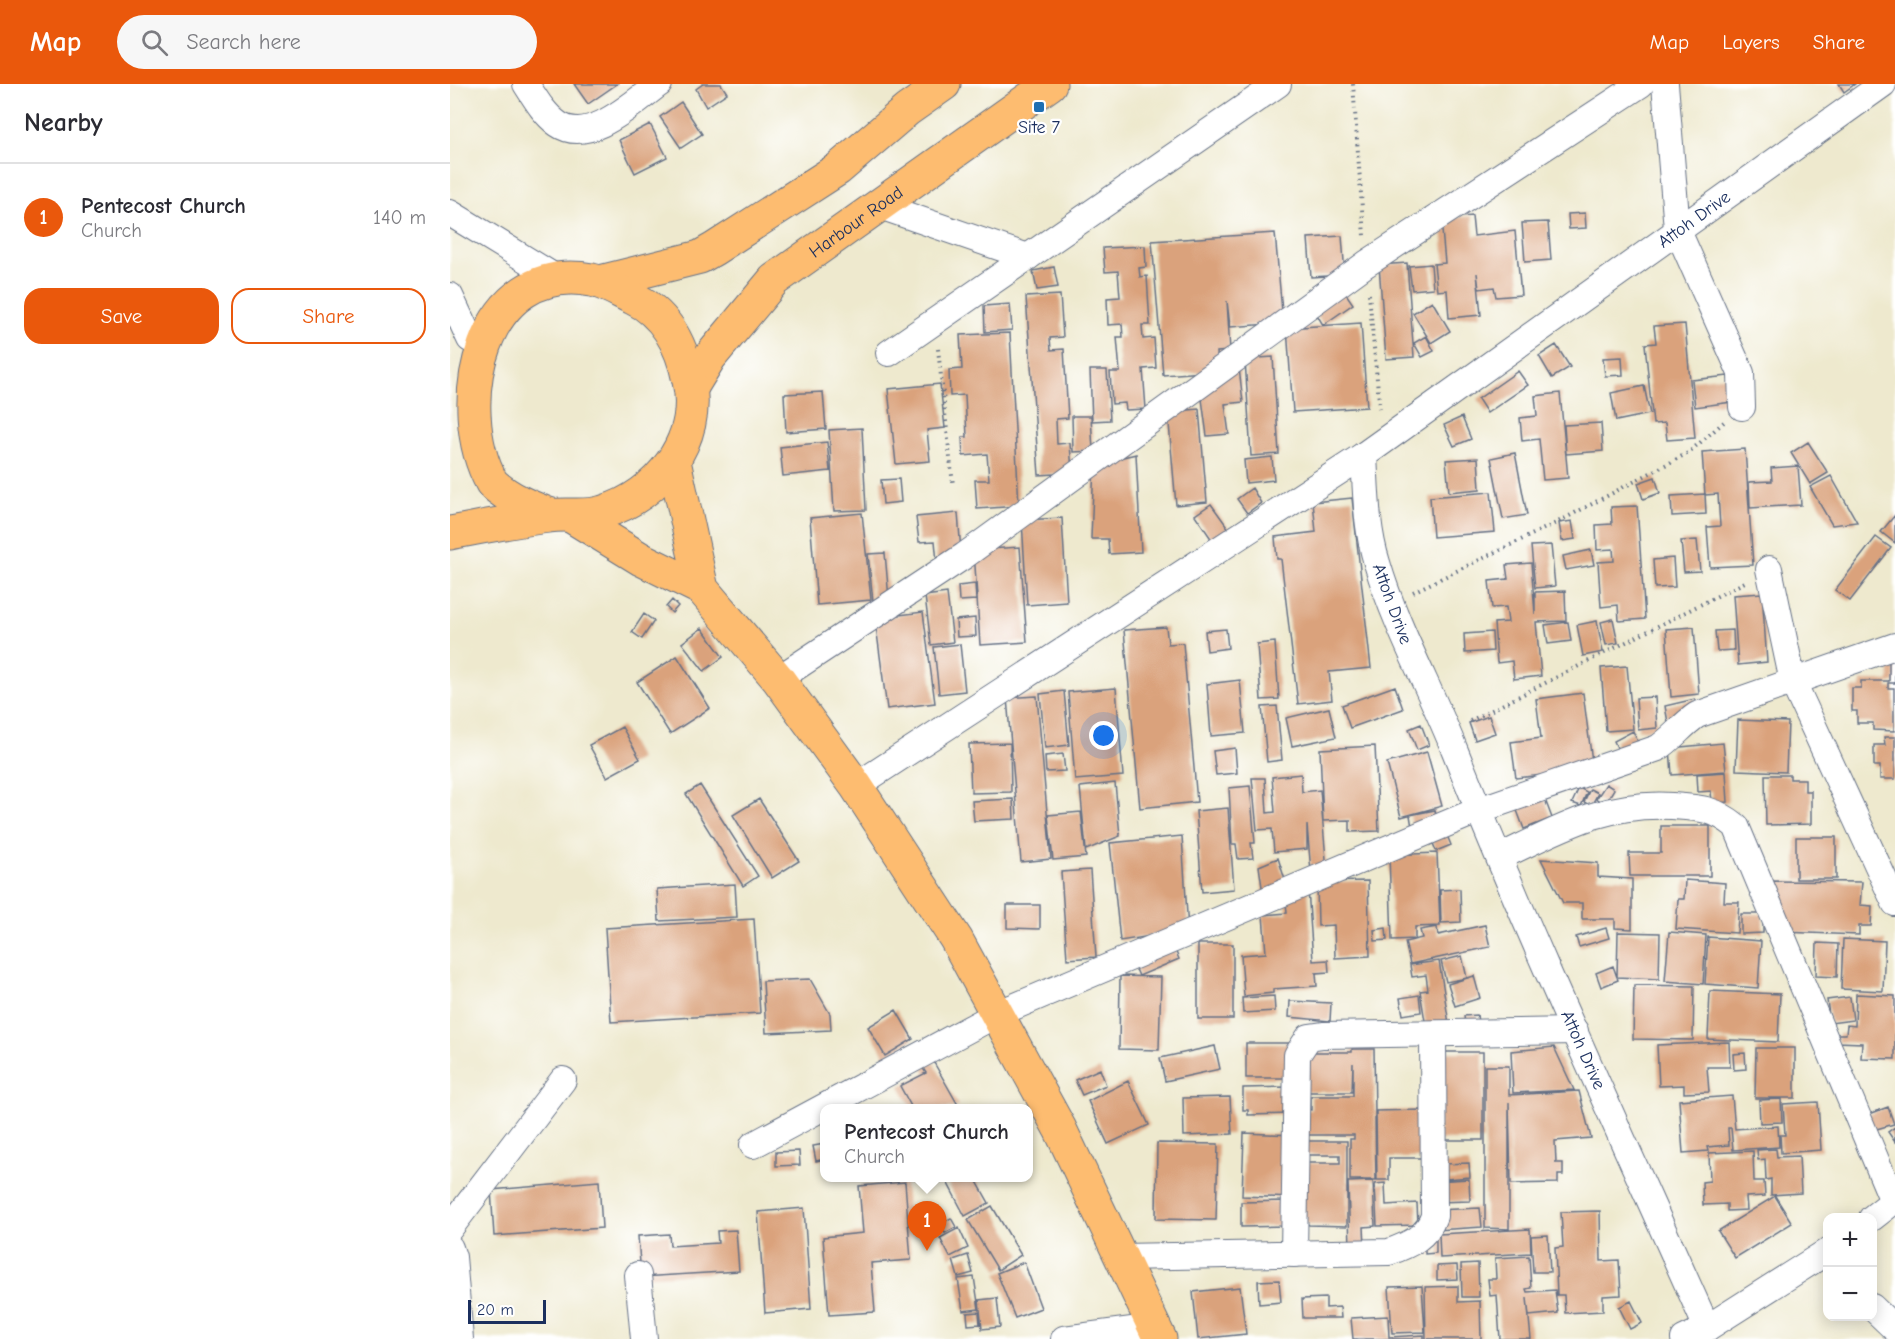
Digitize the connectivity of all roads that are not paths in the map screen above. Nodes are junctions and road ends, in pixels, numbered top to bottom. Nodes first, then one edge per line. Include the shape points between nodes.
1 (526, 84) edge
2 (659, 84) edge
3 (944, 84) edge
4 (1050, 84) edge
5 (1278, 84) edge
6 (1641, 84) edge
7 (1665, 84) edge
8 (1883, 84) edge
9 (880, 206) junction
10 (450, 213) edge
11 (1677, 229) junction
12 (1028, 257) junction
13 (558, 279) junction
14 (600, 282) junction
15 (450, 296) edge
16 (470, 339) junction
17 (889, 353) dead end
18 (691, 388) junction
19 (453, 397) edge
20 (1742, 407) road end
21 (1364, 455) junction
22 (674, 461) junction
23 (561, 516) junction
24 (450, 532) edge
25 (1769, 569) road end
26 (702, 589) junction
27 (1895, 646) edge
28 (778, 679) junction
29 (1793, 682) junction
30 (856, 786) junction
31 (1479, 810) junction
32 (1500, 858) junction
33 (1895, 903) edge
34 (997, 1014) junction
35 (1575, 1031) junction
36 (1433, 1035) junction
37 (564, 1080) dead end
38 (829, 1104) edge
39 (820, 1109) edge
40 (753, 1145) dead end
41 (1894, 1200) edge
42 (1877, 1214) edge
43 (450, 1228) edge
44 (450, 1248) edge
45 (1294, 1254) junction
46 (1122, 1257) junction
47 (1823, 1258) edge
48 (638, 1275) dead end
49 (1877, 1312) edge
50 (1707, 1328) junction
51 (1895, 1329) edge
52 (1157, 1333) edge
53 (460, 1339) edge
54 (644, 1339) edge
55 (1064, 1339) edge
56 (1684, 1339) edge

1 - 2 street via 559,125 576,130 597,128
3 - 14 main road, Harbour Road via 838,169 707,253
4 - 9 main road, Harbour Road
5 - 12 street
6 - 28 street via 1366,264 964,556
7 - 11 street
8 - 11 street, Attoh Drive
9 - 12 street
9 - 18 main road, Harbour Road via 774,280 710,357
10 - 13 street
11 - 20 street via 1741,374
11 - 21 street, Attoh Drive
12 - 17 street
13 - 14 main road, Harbour Road
13 - 16 main road, Harbour Road via 531,286 503,302
14 - 18 main road, Harbour Road via 648,305 670,329 684,357
15 - 16 street
16 - 19 main road, Harbour Road
18 - 22 main road, Harbour Road via 691,414
19 - 23 main road, Harbour Road via 470,456 491,483 518,503
21 - 30 street
21 - 31 street, Attoh Drive via 1366,508 1376,561 1409,652 1448,732
22 - 23 main road, Harbour Road via 654,484 630,502 601,513
22 - 26 main road
23 - 24 main road, Harbour Road
23 - 26 main road
25 - 29 street
26 - 28 main road
27 - 29 street
28 - 30 main road
29 - 31 street via 1697,715 1658,748
29 - 33 street
30 - 34 main road via 956,939
31 - 32 street, Attoh Drive
31 - 34 street
32 - 35 street, Attoh Drive
32 - 41 street via 1600,812 1642,804 1705,808 1720,813 1736,826
34 - 38 street
34 - 46 main road via 1060,1129
35 - 36 street
35 - 50 street, Attoh Drive
36 - 45 street via 1431,1226 1408,1245 1389,1252
36 - 45 street via 1323,1035 1309,1037 1302,1044 1297,1055
37 - 43 street
39 - 40 street
41 - 42 street
44 - 53 street
45 - 46 street
46 - 52 main road
47 - 50 street
48 - 54 street
49 - 51 street
50 - 56 street
52 - 55 street

